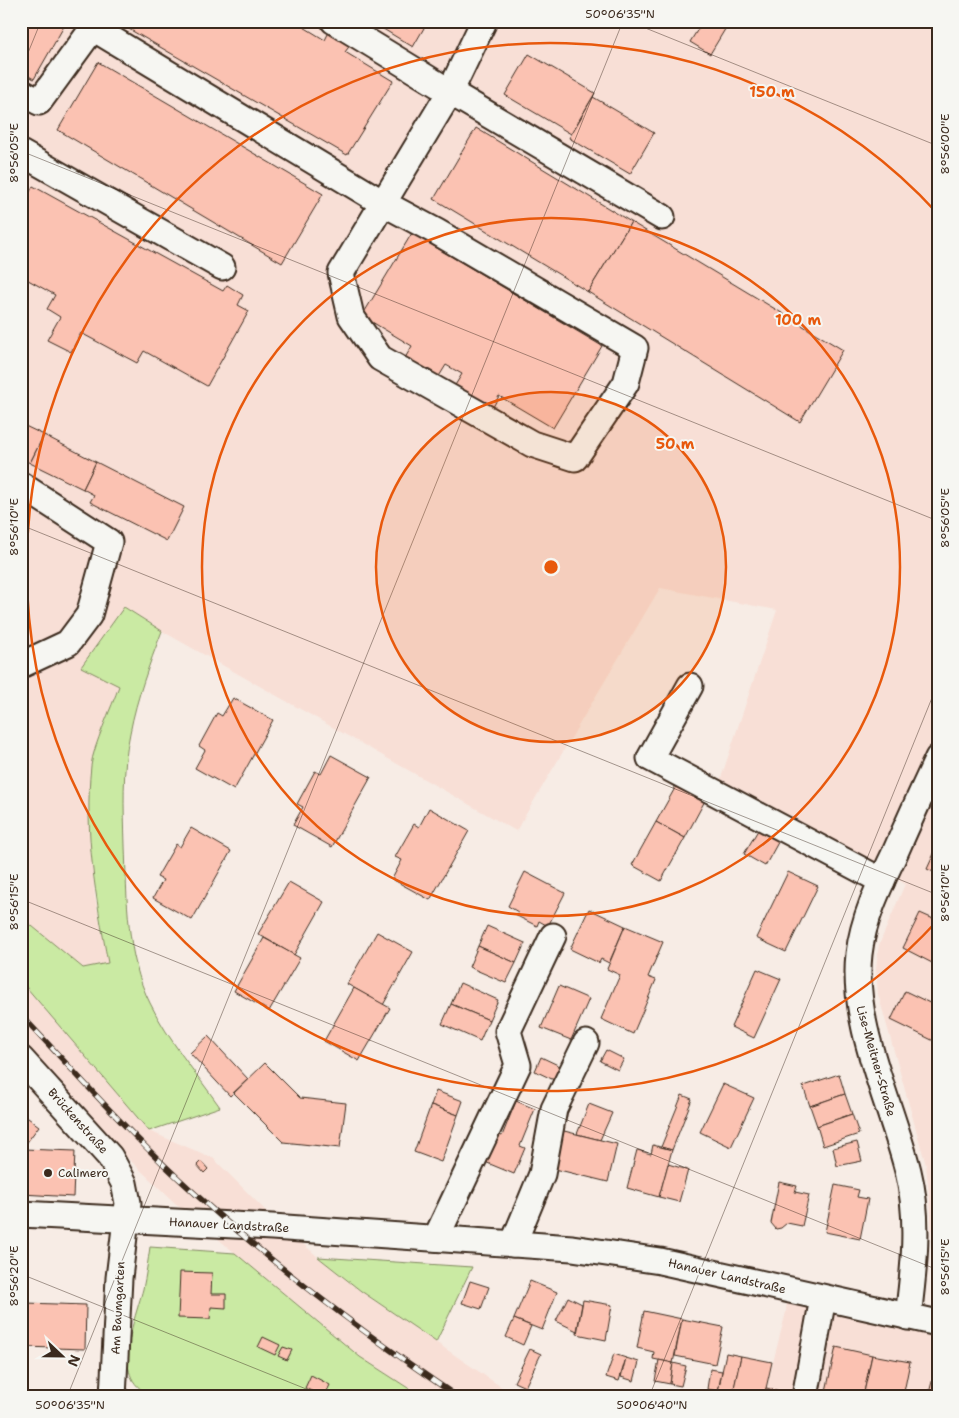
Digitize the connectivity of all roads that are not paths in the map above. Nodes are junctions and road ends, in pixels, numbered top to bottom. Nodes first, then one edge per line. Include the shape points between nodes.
1 (334, 21) edge
2 (484, 21) edge
3 (21, 92) edge
4 (450, 92) junction
5 (21, 152) edge
6 (383, 203) junction
7 (662, 217) dead end
8 (222, 267) dead end
9 (21, 485) edge
10 (21, 665) edge
11 (690, 686) dead end
12 (938, 758) edge
13 (882, 881) junction
14 (553, 936) dead end
15 (586, 1043) dead end
16 (21, 1059) edge
17 (21, 1214) edge
18 (127, 1219) junction
19 (436, 1238) junction
20 (513, 1244) junction
21 (823, 1298) junction
22 (908, 1317) junction
23 (938, 1323) edge
24 (113, 1397) edge
25 (805, 1397) edge

1 - 4 street
2 - 4 street
3 - 6 street via 39,102 93,28
4 - 6 street
4 - 7 street
5 - 8 street
6 - 6 street via 340,273 352,316 380,358 532,444 575,458 626,382 635,348
9 - 10 street via 109,542 89,615 68,643
11 - 13 street via 650,758
12 - 13 street, Lise-Meitner-Straße
13 - 22 street, Lise-Meitner-Straße via 863,931 859,954 859,1006 908,1172 914,1214 915,1257
14 - 19 street via 508,1031 518,1065
15 - 20 street via 554,1109 542,1174
16 - 18 street, Brückenstraße via 117,1167 127,1196
17 - 18 street, Hanauer Landstraße
18 - 19 street, Hanauer Landstraße
18 - 24 street, Am Baumgarten via 118,1278
19 - 20 street, Hanauer Landstraße
20 - 21 street, Hanauer Landstraße via 572,1248 660,1261
21 - 22 street, Hanauer Landstraße
21 - 25 street
22 - 23 street, Hanauer Landstraße

